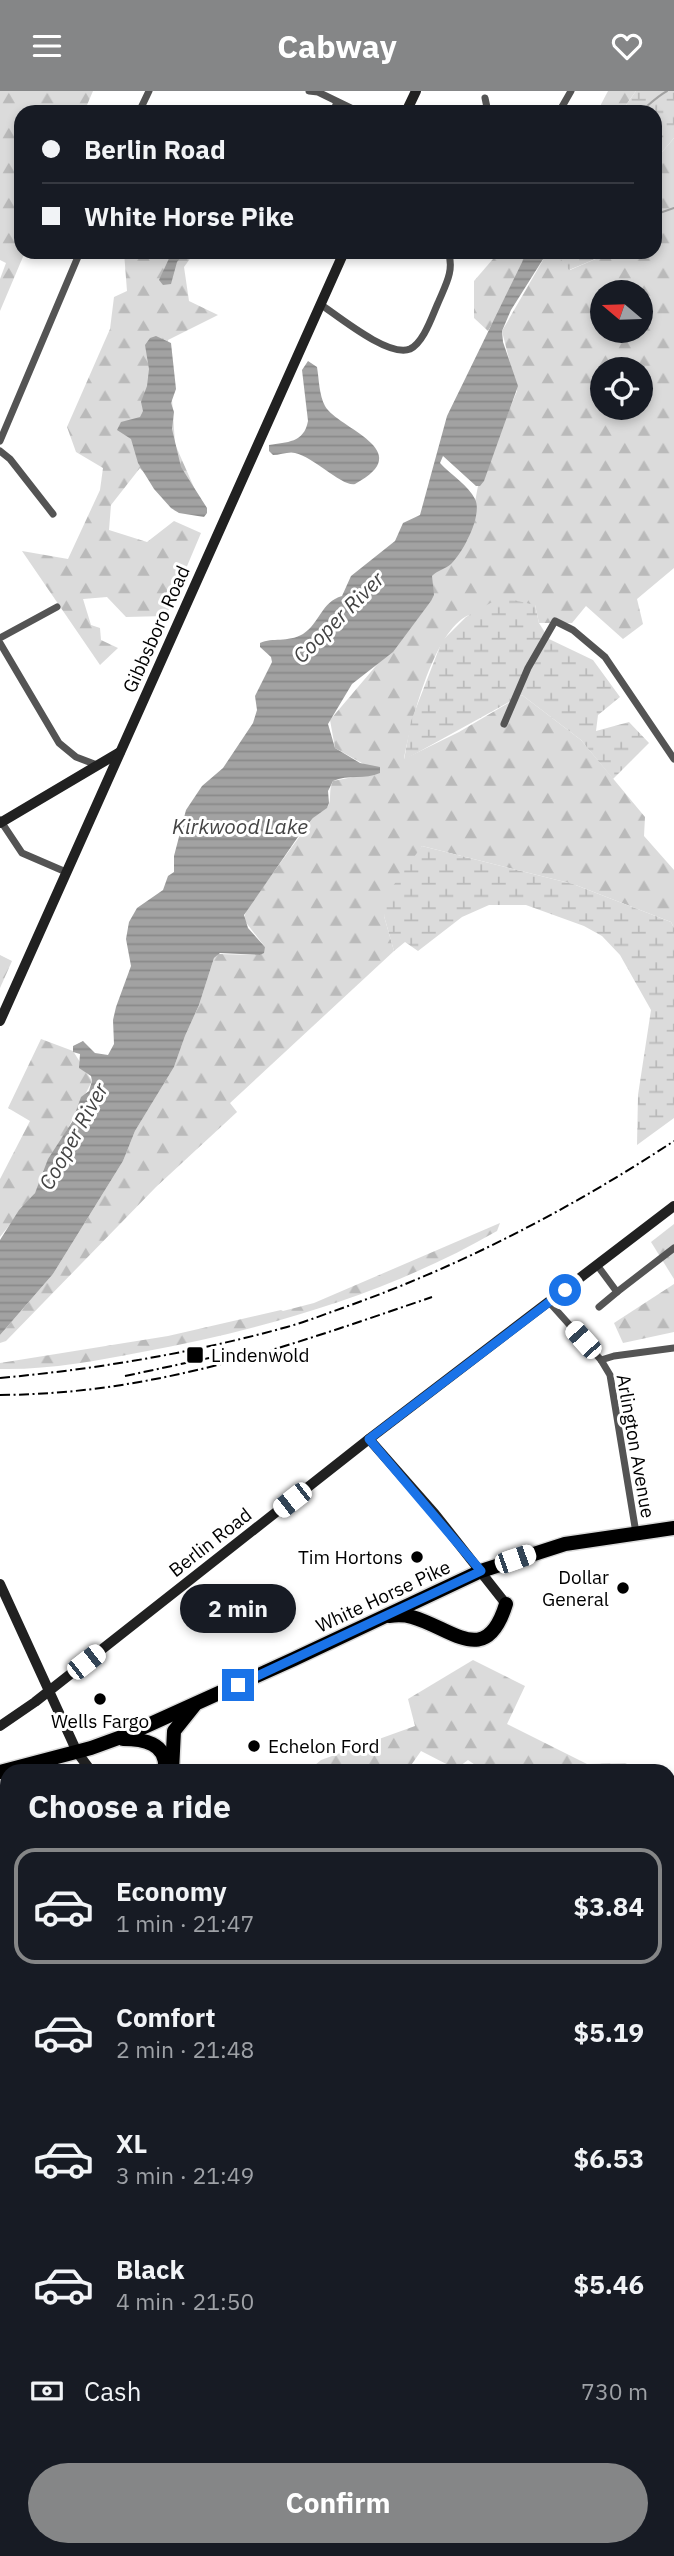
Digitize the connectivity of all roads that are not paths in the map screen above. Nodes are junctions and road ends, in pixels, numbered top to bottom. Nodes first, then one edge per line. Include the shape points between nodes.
1 (309, 91) edge
2 (485, 98) dead end
3 (337, 102) junction
4 (336, 105) edge
5 (344, 105) edge
6 (486, 105) edge
7 (77, 259) edge
8 (341, 259) edge
9 (449, 259) edge
10 (320, 304) junction
11 (0, 440) edge
12 (0, 451) edge
13 (52, 514) dead end
14 (57, 607) dead end
15 (0, 641) edge
16 (504, 724) dead end
17 (674, 740) edge
18 (665, 746) junction
19 (120, 752) junction
20 (674, 759) edge
21 (97, 765) junction
22 (0, 821) edge
23 (66, 872) junction
24 (0, 1021) edge
25 (674, 1206) edge
26 (674, 1248) edge
27 (597, 1265) junction
28 (617, 1292) junction
29 (549, 1302) junction
30 (599, 1307) dead end
31 (674, 1348) edge
32 (601, 1360) junction
33 (369, 1439) junction
34 (674, 1528) edge
35 (636, 1533) junction
36 (481, 1571) junction
37 (0, 1584) edge
38 (506, 1604) joint
39 (385, 1616) junction
40 (49, 1692) junction
41 (196, 1704) junction
42 (0, 1726) edge
43 (115, 1739) junction
44 (77, 1752) junction
45 (31, 1764) edge
46 (85, 1764) edge
47 (165, 1764) edge
48 (172, 1764) edge

1 - 3 street
2 - 6 street
3 - 4 street
3 - 5 street
7 - 11 street
8 - 10 street, Gibbsboro Road
9 - 10 street via 444,289 418,343 411,348 383,346
10 - 19 street, Gibbsboro Road
12 - 13 street
14 - 15 street
15 - 21 street via 59,743 76,757
16 - 18 street via 555,621 606,657
17 - 18 street
18 - 20 street
19 - 21 street
19 - 23 street, Gibbsboro Road
21 - 22 street
22 - 23 street via 22,853
23 - 24 street, Gibbsboro Road
25 - 27 street, Berlin Road
26 - 28 street
27 - 28 street
27 - 29 street, Berlin Road
28 - 30 street
29 - 32 street, Arlington Avenue
29 - 33 street, Berlin Road
31 - 32 street
32 - 35 street, Arlington Avenue via 610,1375
33 - 36 street
33 - 40 street, Berlin Road
34 - 35 highway, White Horse Pike
35 - 36 highway, White Horse Pike via 565,1544
36 - 38 street
36 - 39 highway, White Horse Pike
37 - 40 street
38 - 39 highway via 495,1629 476,1639 449,1635 411,1617
39 - 41 highway, White Horse Pike
40 - 42 street, Berlin Road
40 - 44 street
41 - 43 highway, White Horse Pike
41 - 48 highway via 174,1731
43 - 44 highway, White Horse Pike
43 - 47 highway via 157,1745
44 - 45 highway, White Horse Pike
44 - 46 street

